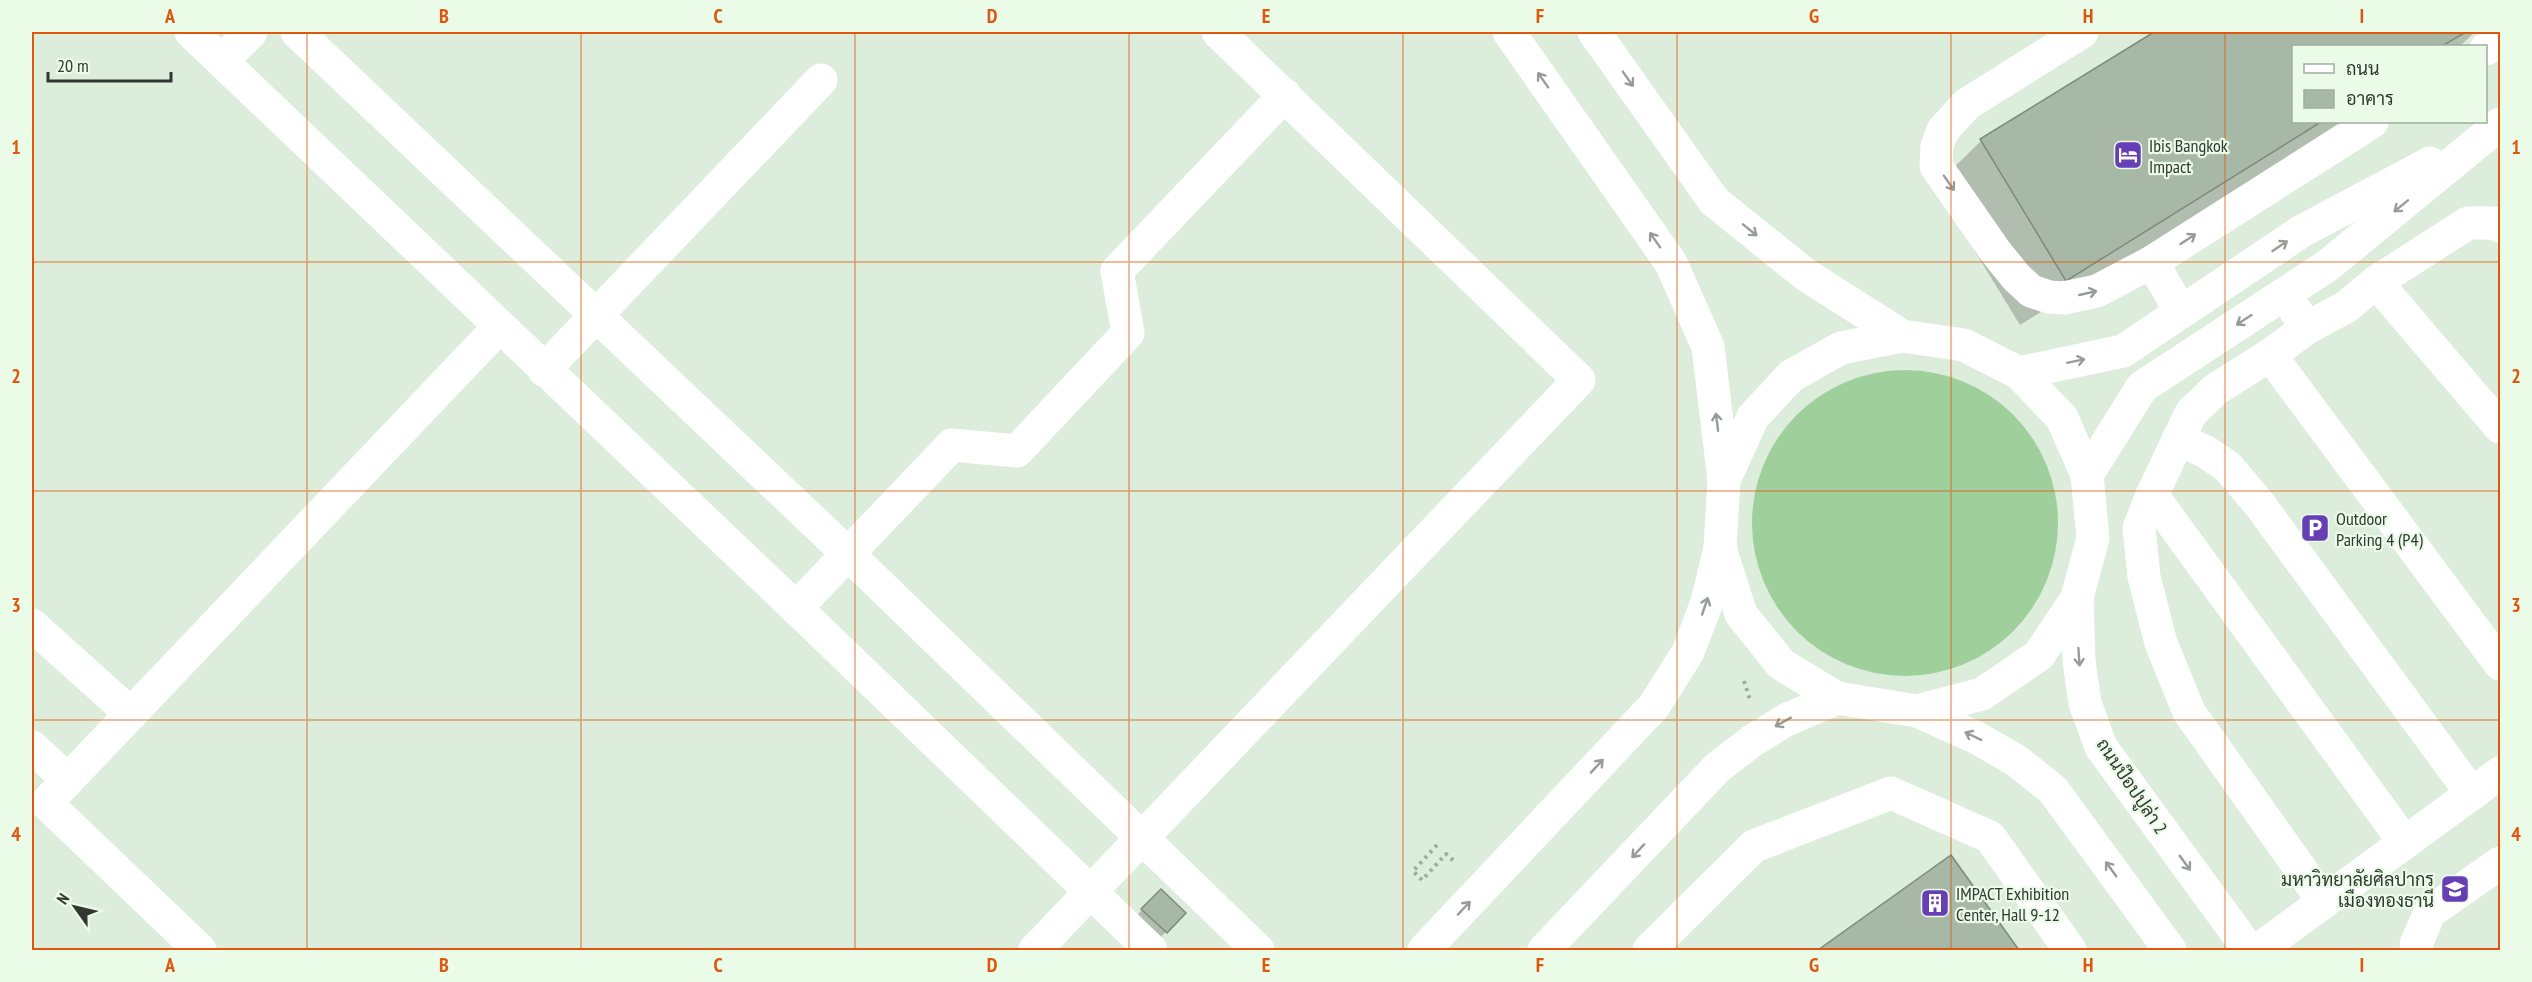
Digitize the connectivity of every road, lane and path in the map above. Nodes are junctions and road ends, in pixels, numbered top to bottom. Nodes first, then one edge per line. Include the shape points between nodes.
1 (191, 32) edge
2 (251, 32) edge
3 (297, 32) edge
4 (1218, 32) edge
5 (1509, 32) edge
6 (1594, 32) edge
7 (2082, 32) edge
8 (2500, 40) edge
9 (2487, 48) edge
10 (222, 62) junction
11 (821, 80) dead end
12 (1285, 95) junction
13 (2370, 123) edge
14 (2498, 126) edge
15 (2500, 226) edge
16 (2152, 262) junction
17 (2376, 282) junction
18 (2284, 294) junction
19 (2181, 312) junction
20 (596, 316) junction
21 (500, 327) junction
22 (2307, 328) junction
23 (1902, 336) junction
24 (2270, 355) junction
25 (544, 370) junction
26 (2019, 374) junction
27 (2500, 427) edge
28 (2178, 439) junction
29 (2087, 476) junction
30 (1724, 480) junction
31 (2152, 495) junction
32 (1720, 548) junction
33 (848, 554) junction
34 (2077, 598) junction
35 (796, 608) junction
36 (32, 625) edge
37 (2500, 664) edge
38 (1837, 698) junction
39 (1917, 711) junction
40 (131, 714) junction
41 (32, 747) edge
42 (2500, 773) edge
43 (68, 780) junction
44 (2472, 794) junction
45 (1142, 839) junction
46 (2405, 843) junction
47 (1437, 845) dead end
48 (1446, 854) dead end
49 (2500, 863) edge
50 (1091, 892) junction
51 (2324, 902) junction
52 (200, 951) edge
53 (1035, 951) edge
54 (1151, 951) edge
55 (1258, 951) edge
56 (1424, 951) edge
57 (1544, 951) edge
58 (1649, 951) edge
59 (2070, 951) edge
60 (2170, 951) edge
61 (2249, 951) edge
62 (2258, 951) edge
63 (2417, 951) edge

1 - 10 street
2 - 10 street
3 - 20 street
4 - 12 street
30 -> 5 street via 1708,347 1671,263
6 -> 23 street via 1714,201 1806,275
7 -> 16 street via 1967,104 1942,130 1936,166 1995,251 2031,291 2064,298 2097,291
8 - 9 street
10 - 21 street
11 - 20 street
12 - 33 street via 1117,271 1128,333 1017,450 952,445
12 - 45 street via 1579,380
16 -> 13 street
14 -> 18 street via 2327,266
19 -> 14 street via 2302,231
15 - 17 street via 2468,224
16 - 19 street
17 - 22 street via 2346,307
17 - 27 street
18 - 22 street
18 -> 29 street via 2142,387
26 -> 19 street via 2122,351
20 - 25 street
20 - 33 street
21 - 25 street
21 - 40 street
22 - 24 street
23 - 26 street via 1964,345
23 - 30 street via 1841,348 1791,376 1753,417
24 - 28 street via 2216,389 2191,413
24 - 37 street
25 - 35 street
26 - 29 street via 2062,418
28 - 31 street
28 - 44 street via 2228,467 2260,504
29 - 34 street via 2092,538
30 - 32 street
31 - 46 street
31 - 51 street via 2139,528 2144,578 2161,643 2189,712
32 - 38 street via 1741,614 1781,664
56 -> 32 street via 1654,706 1688,652 1707,602
33 - 35 street
33 - 45 street
34 - 39 street via 2039,655 1982,694
34 -> 61 street, ถนนป๊อปปูล่า 2 via 2085,704 2101,747
35 - 50 street
36 - 40 street
38 - 39 street
38 -> 57 street via 1786,720 1718,766
60 -> 39 street via 2053,790 2017,761
40 - 43 street
41 - 43 street
42 - 44 street
43 - 52 street via 46,803
44 - 46 street
45 - 50 street
45 - 55 street
46 - 51 street
47 - 48 path via 1413,871 1422,880
49 - 63 street via 2430,912 2416,944
50 - 53 street
50 - 54 street
51 - 62 street
58 - 59 street via 1754,846 1891,793 1990,837

